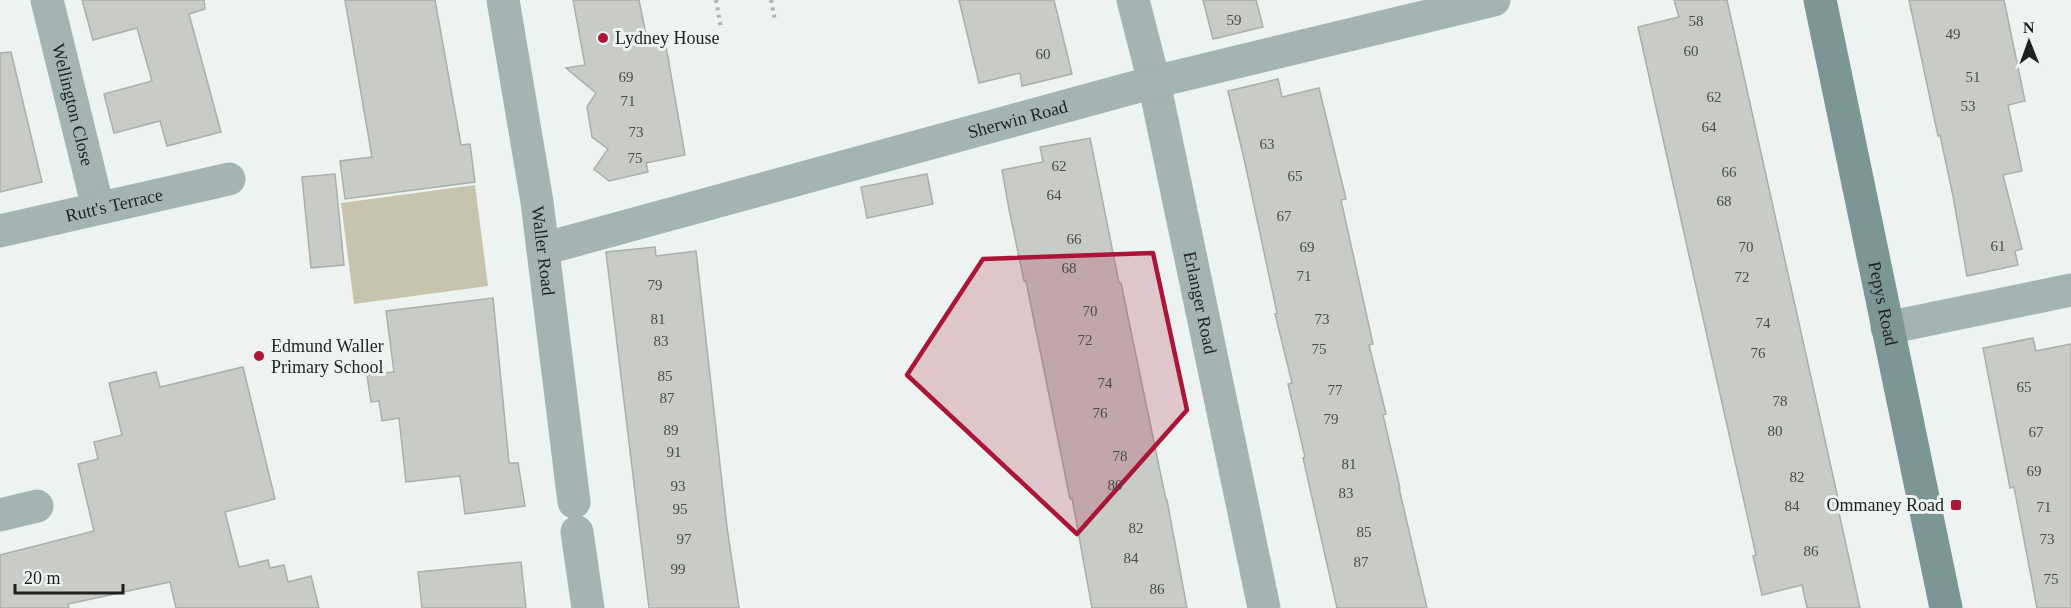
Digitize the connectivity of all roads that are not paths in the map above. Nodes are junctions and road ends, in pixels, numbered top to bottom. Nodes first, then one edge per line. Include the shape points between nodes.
1 (47, 0) edge
2 (503, 0) edge
3 (1133, 0) edge
4 (1494, 0) edge
5 (1820, 0) edge
6 (1154, 82) junction
7 (229, 179) dead end
8 (98, 208) junction
9 (0, 231) edge
10 (543, 249) junction
11 (2071, 290) edge
12 (1887, 328) junction
13 (38, 506) dead end
14 (0, 515) edge
15 (588, 608) edge
16 (1264, 608) edge
17 (1946, 608) edge

1 - 8 street, Wellington Close
2 - 10 street, Waller Road
3 - 6 street, Erlanger Road
4 - 6 street, Sherwin Road
5 - 12 street, Pepys Road
6 - 10 street, Sherwin Road
6 - 16 street, Erlanger Road
7 - 8 street, Rutt's Terrace
8 - 9 street, Rutt's Terrace
10 - 15 street, Waller Road
11 - 12 street
12 - 17 street, Pepys Road
13 - 14 street

